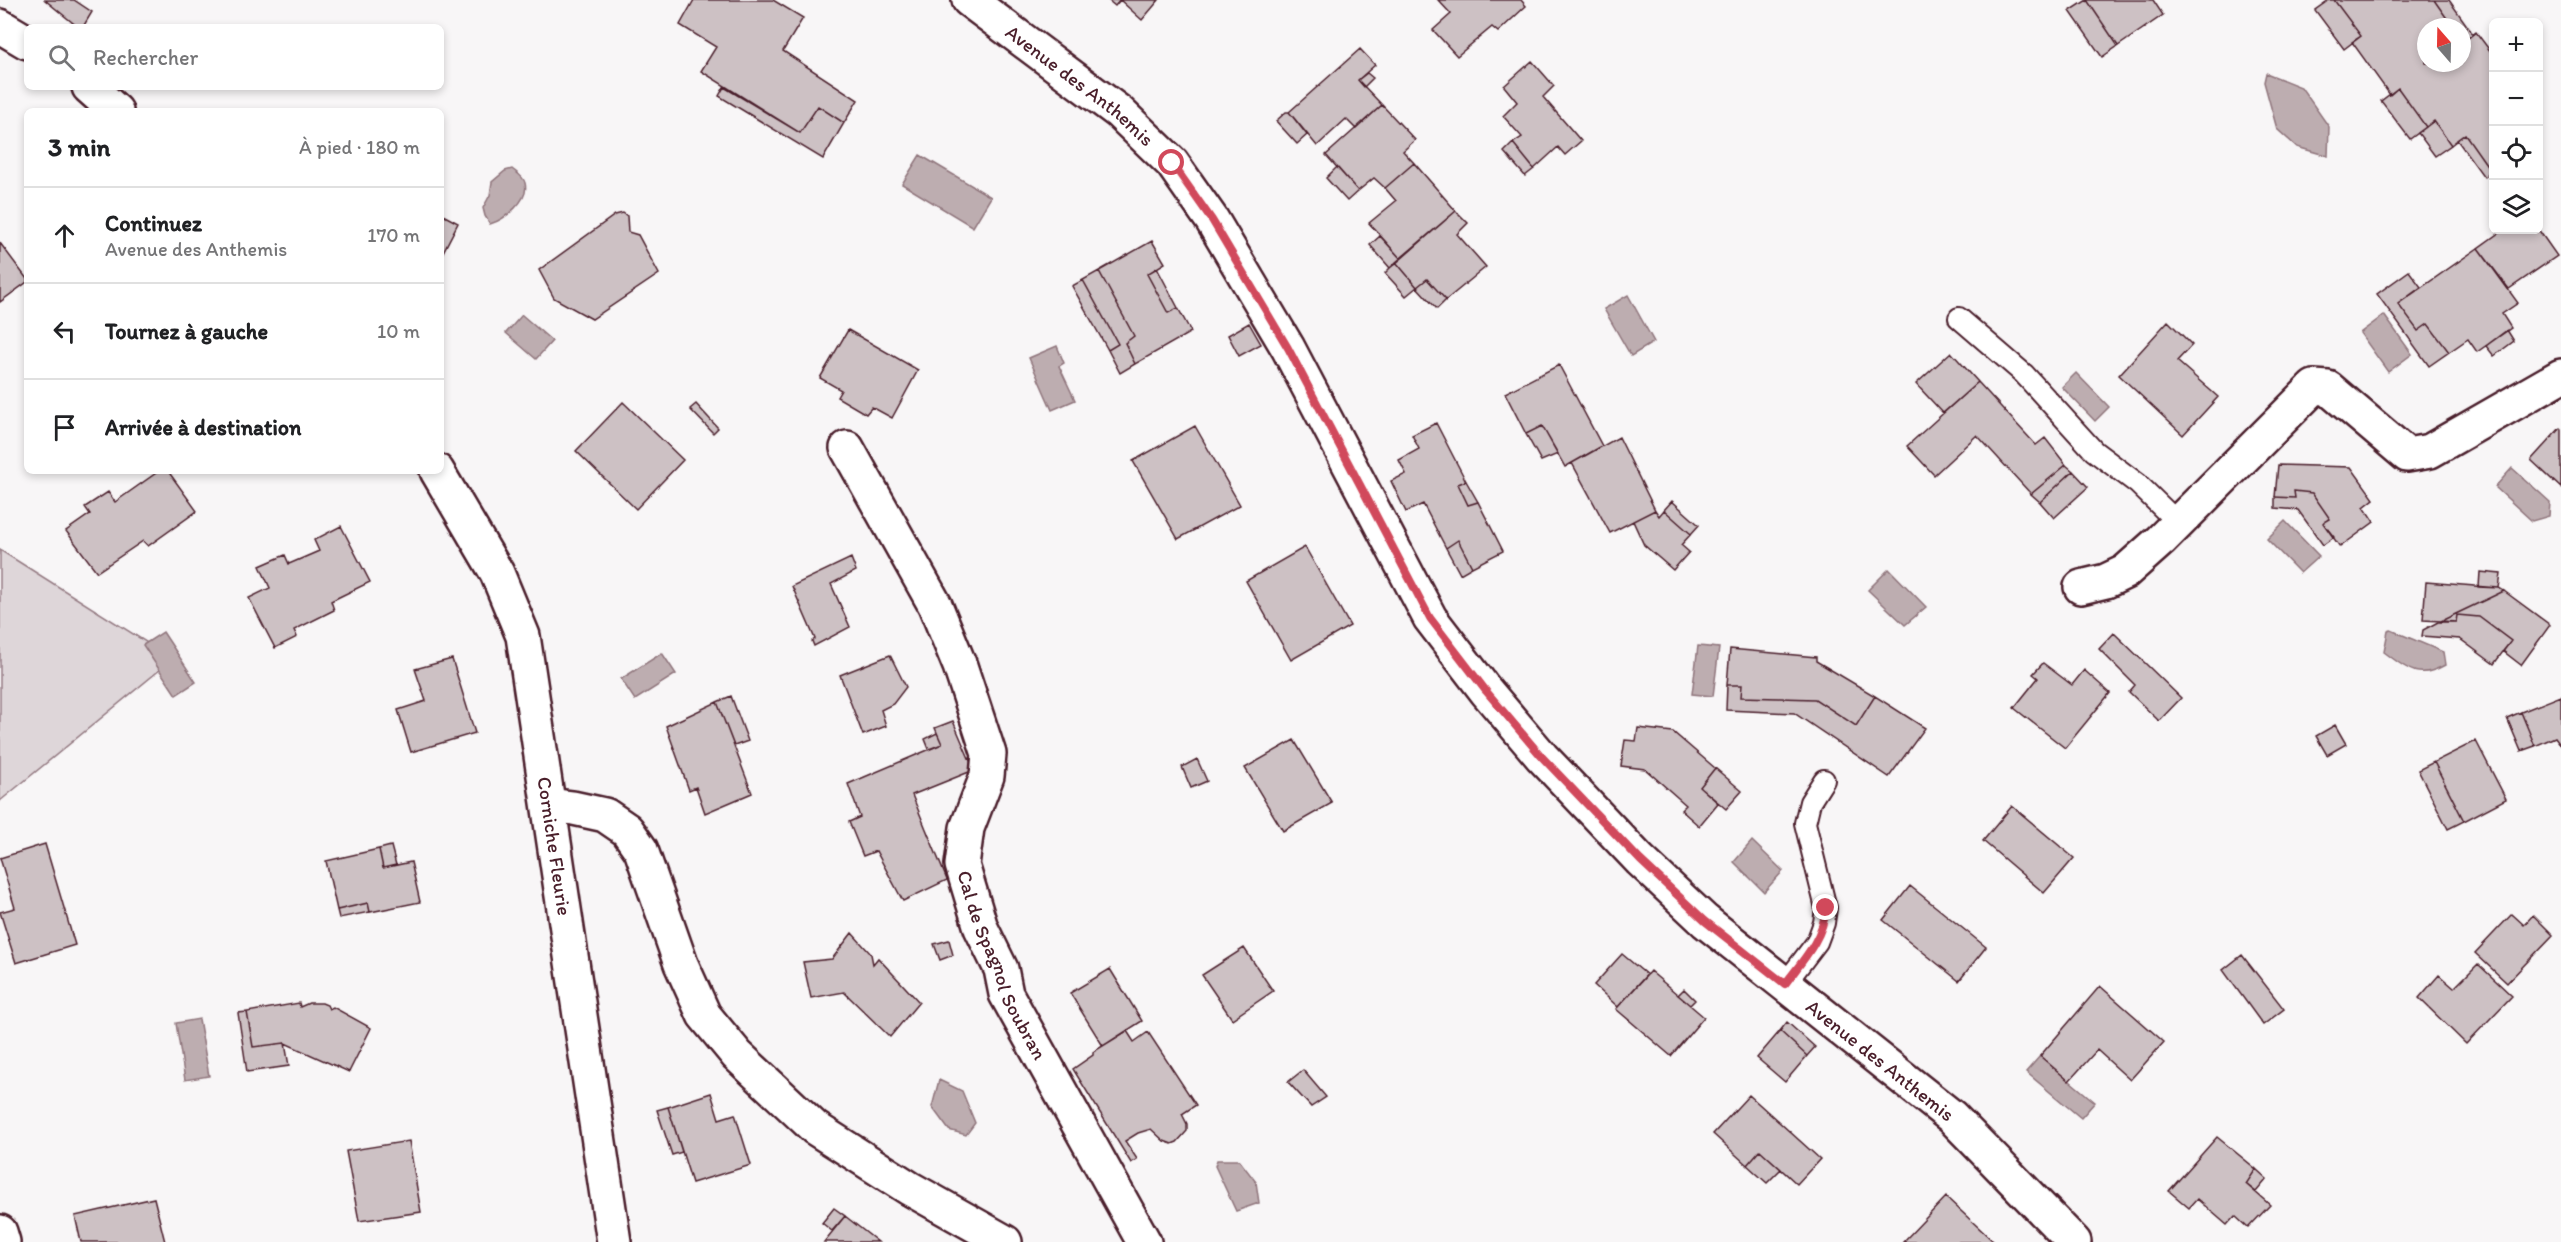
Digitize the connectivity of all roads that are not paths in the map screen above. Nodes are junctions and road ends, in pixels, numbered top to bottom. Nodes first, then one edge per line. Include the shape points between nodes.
1 (969, 0) edge
2 (0, 26) edge
3 (24, 40) edge
4 (92, 90) edge
5 (113, 108) edge
6 (1959, 318) dead end
7 (2561, 376) edge
8 (847, 447) dead end
9 (439, 474) edge
10 (2178, 523) junction
11 (2081, 587) dead end
12 (1824, 780) dead end
13 (549, 805) junction
14 (1785, 984) junction
15 (0, 1232) edge
16 (3, 1242) edge
17 (614, 1242) edge
18 (1005, 1242) edge
19 (1144, 1242) edge
20 (2074, 1242) edge

1 - 14 street, Avenue des Anthemis via 1119,112 1172,163 1212,220 1288,348 1430,618 1542,757 1640,860 1705,921
2 - 3 street
4 - 5 street
6 - 10 lane via 2024,374 2094,451 2138,484
7 - 10 street via 2430,451 2407,455 2328,388 2314,387
8 - 19 street, Cal de Spagnol Soubran via 935,605 989,754 987,776 967,828 962,865 981,928 1001,969 1006,994
9 - 13 street, Corniche Fleurie via 497,573 523,636
10 - 11 street via 2125,572
12 - 14 lane via 1810,802 1805,823 1826,908 1824,923 1817,942
13 - 17 street, Corniche Fleurie
13 - 18 street via 605,815 627,830 641,850 681,964 704,1015 737,1055 815,1128 909,1188
14 - 20 street, Avenue des Anthemis via 1952,1117
15 - 16 street

